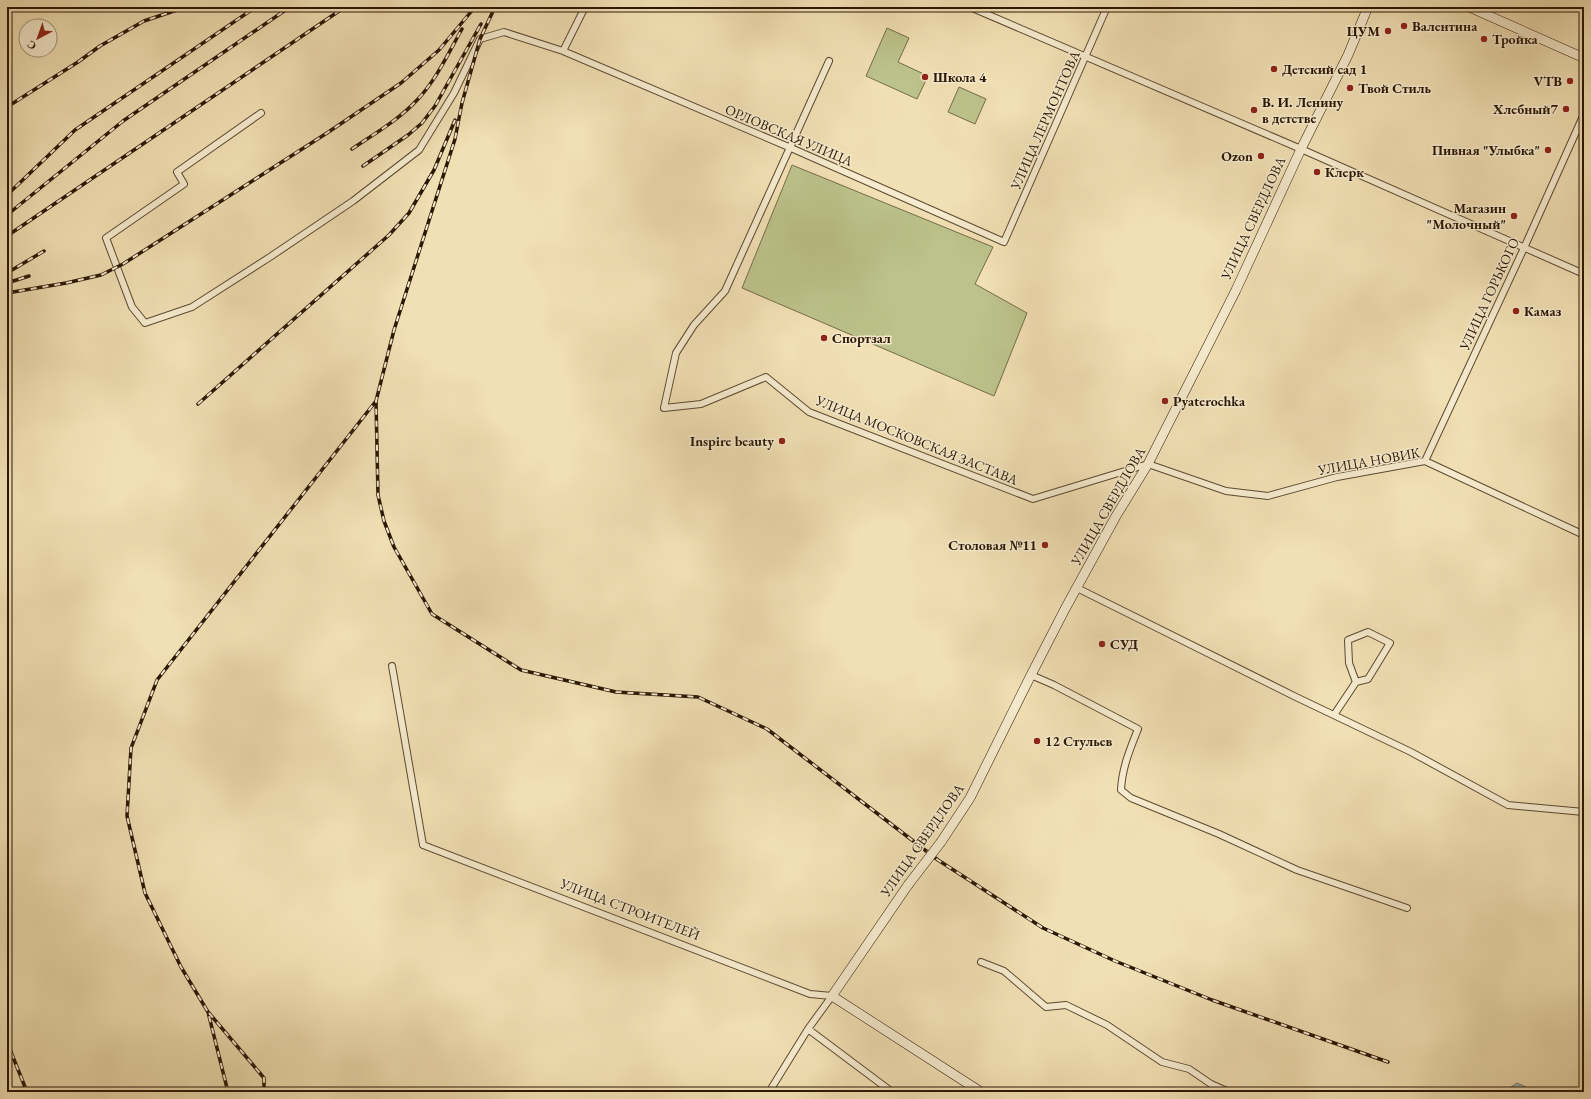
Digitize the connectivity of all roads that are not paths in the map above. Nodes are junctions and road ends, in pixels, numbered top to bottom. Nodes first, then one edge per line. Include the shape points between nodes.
1 (585, 7) edge
2 (970, 7) edge
3 (1107, 7) edge
4 (1368, 7) edge
5 (1469, 7) edge
6 (563, 51) junction
7 (1086, 57) junction
8 (1584, 58) edge
9 (829, 61) dead end
10 (261, 113) dead end
11 (1584, 114) edge
12 (790, 148) junction
13 (1301, 149) junction
14 (1004, 242) joint
15 (1524, 248) junction
16 (1584, 274) edge
17 (1424, 461) junction
18 (1148, 464) junction
19 (1584, 535) edge
20 (1077, 588) junction
21 (392, 666) dead end
22 (1031, 675) junction
23 (1356, 682) junction
24 (1334, 715) junction
25 (1584, 812) edge
26 (1407, 908) dead end
27 (981, 962) dead end
28 (832, 996) junction
29 (808, 1029) junction
30 (769, 1092) edge
31 (892, 1092) edge
32 (981, 1092) edge
33 (1229, 1092) edge

1 - 6 street
2 - 7 street
3 - 7 street, УЛИЦА ЛЕРМОНТОВА
4 - 13 main road, УЛИЦА СВЕРДЛОВА via 1348,55
5 - 8 main road
6 - 10 street, ОРЛОВСКАЯ УЛИЦА via 504,32 480,39 454,94 419,150 353,201 192,307 145,324 132,307 106,238 184,184 177,172
6 - 12 street, ОРЛОВСКАЯ УЛИЦА
7 - 13 street
7 - 14 street, УЛИЦА ЛЕРМОНТОВА
9 - 12 street
11 - 15 street, УЛИЦА ГОРЬКОГО
12 - 14 street, ОРЛОВСКАЯ УЛИЦА
12 - 18 street, УЛИЦА МОСКОВСКАЯ ЗАСТАВА via 725,291 694,325 676,353 664,408 701,404 766,377 809,412 1033,499
13 - 15 street
13 - 18 main road, УЛИЦА СВЕРДЛОВА via 1236,290
15 - 16 street
15 - 17 street, УЛИЦА ГОРЬКОГО
17 - 18 street, УЛИЦА НОВИК via 1337,476 1268,496 1226,491
17 - 19 street, УЛИЦА НОВИК
18 - 20 main road, УЛИЦА СВЕРДЛОВА
20 - 22 main road, УЛИЦА СВЕРДЛОВА
20 - 24 street
21 - 28 street, УЛИЦА СТРОИТЕЛЕЙ via 423,844 810,994
22 - 26 street via 1138,729 1124,764 1121,780 1121,790 1131,798 1297,870
22 - 28 main road, УЛИЦА СВЕРДЛОВА, bridge via 970,798
23 - 23 street via 1349,662 1348,640 1368,632 1390,643 1368,679
23 - 24 street
24 - 25 street via 1411,752 1508,805
27 - 33 street via 1004,971 1046,1007 1066,1005 1107,1025 1162,1062 1188,1069
28 - 29 street
28 - 32 main road, УЛИЦА СТРОИТЕЛЕЙ
29 - 30 street
29 - 31 street

